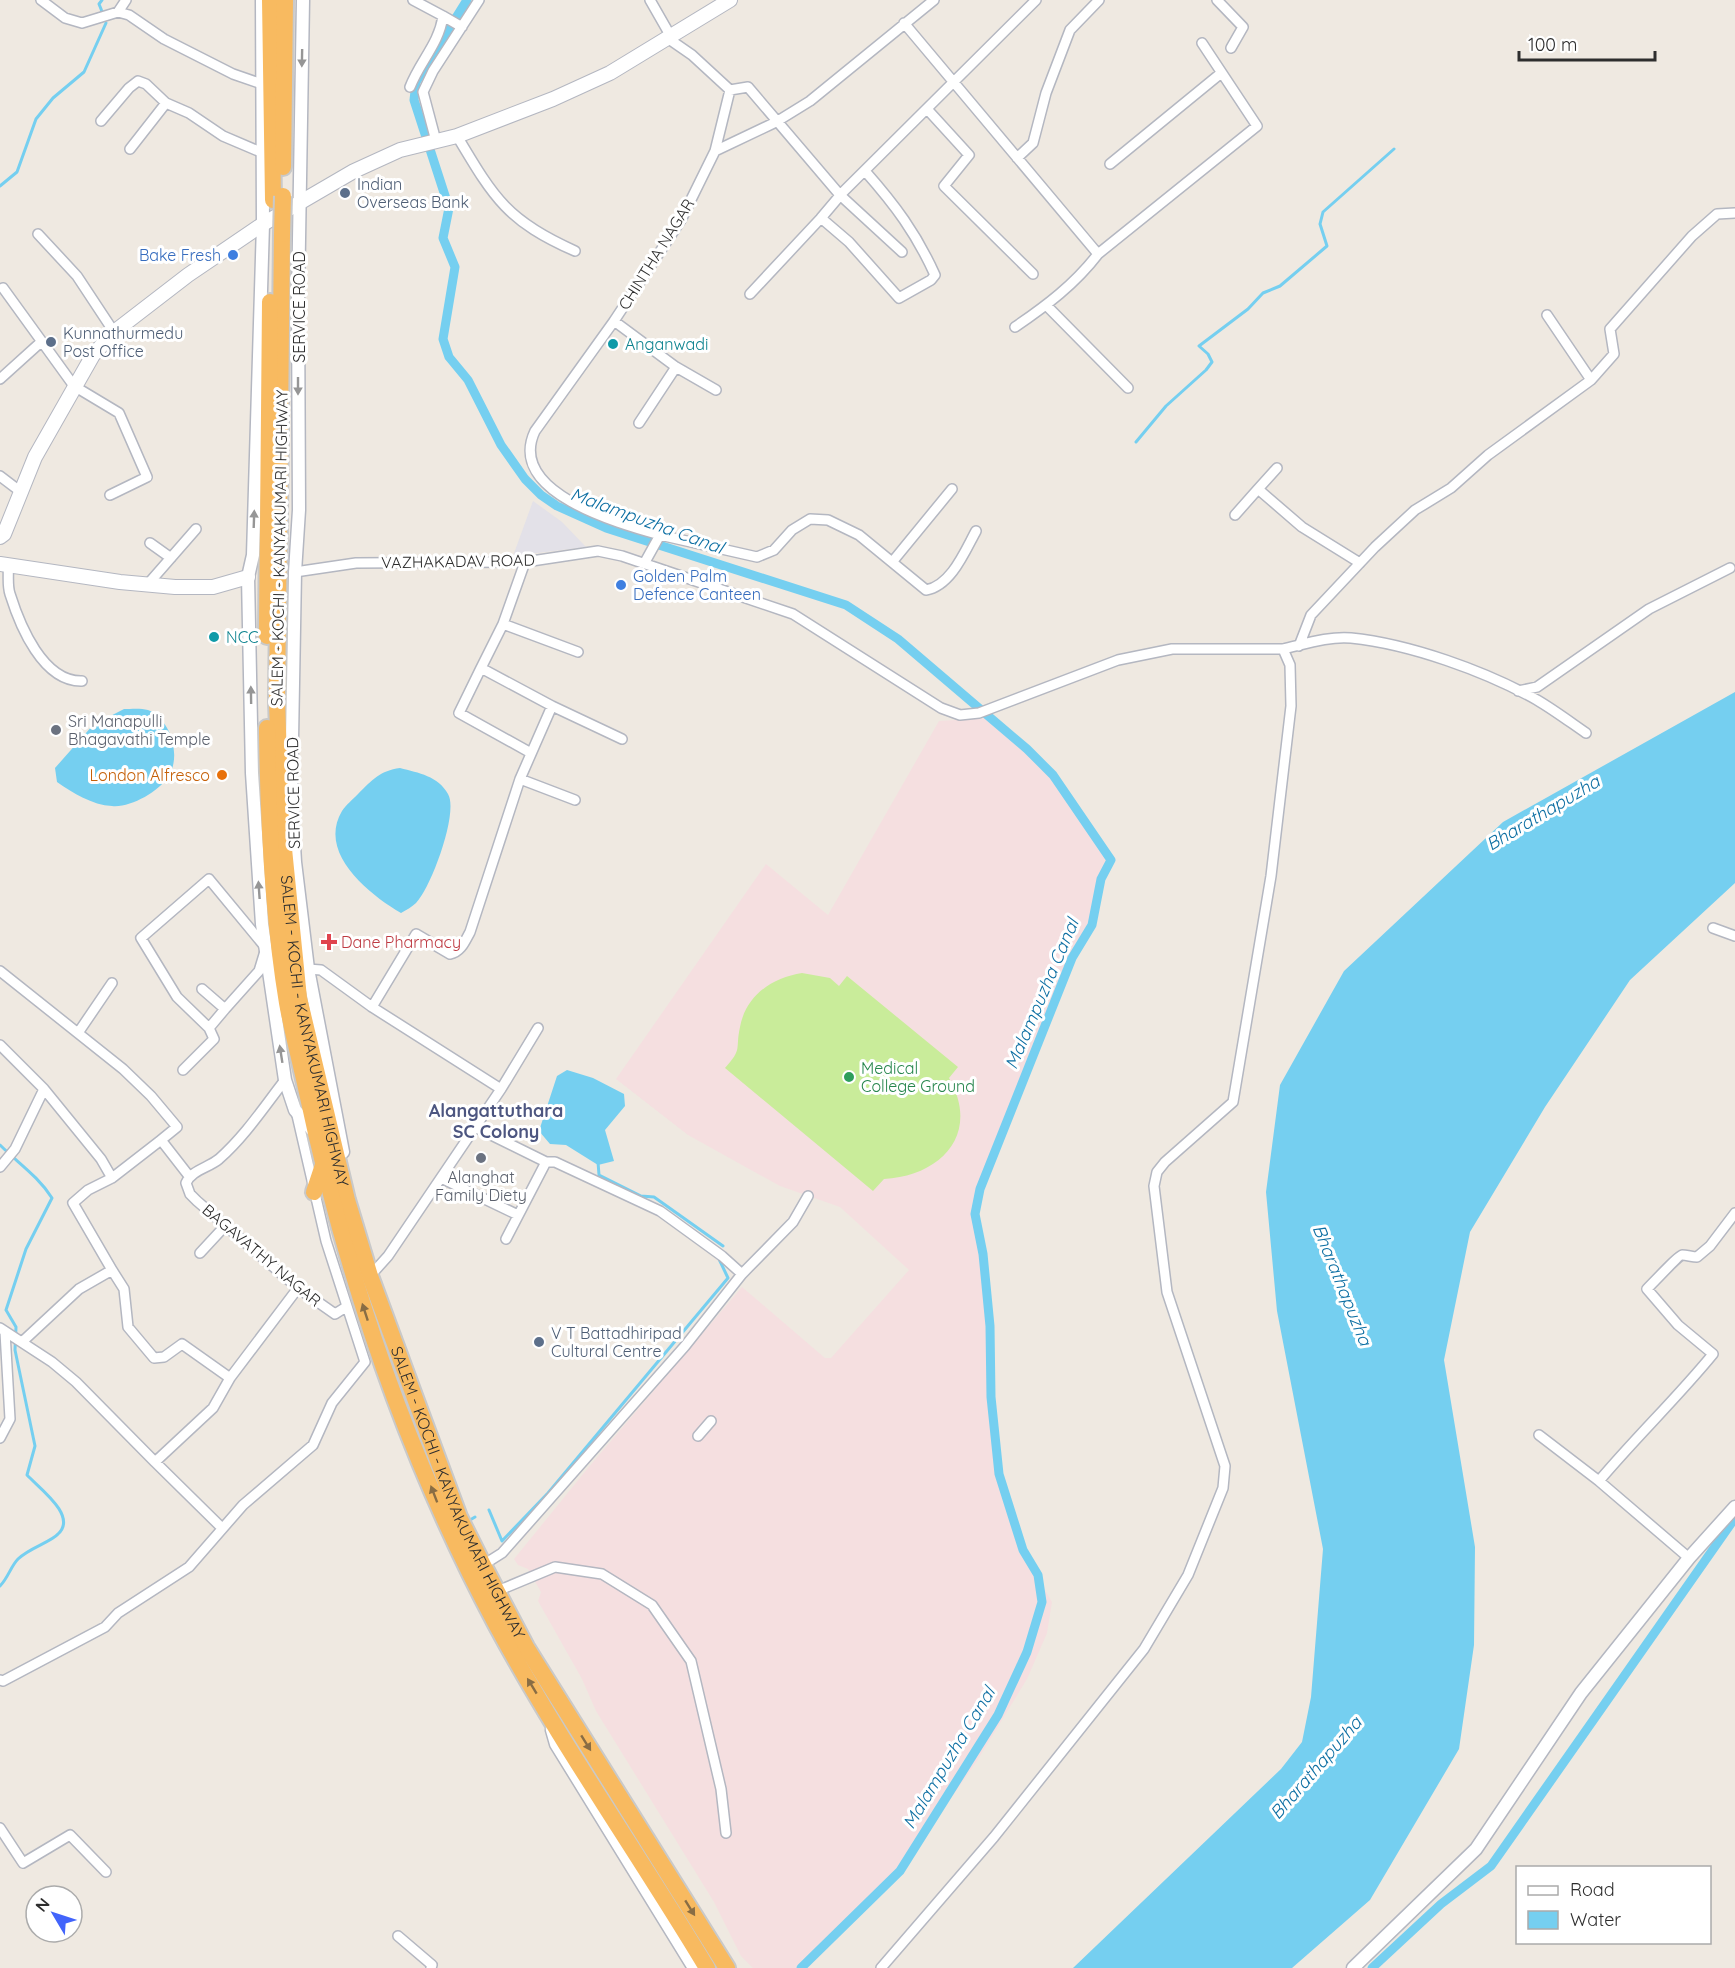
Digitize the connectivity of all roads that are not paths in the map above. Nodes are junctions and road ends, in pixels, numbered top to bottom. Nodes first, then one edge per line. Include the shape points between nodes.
1 (41, 0) edge
2 (126, 0) edge
3 (262, 0) edge
4 (270, 0) edge
5 (285, 0) edge
6 (303, 0) edge
7 (413, 0) edge
8 (479, 0) edge
9 (650, 0) edge
10 (730, 0) edge
11 (933, 0) edge
12 (1036, 0) edge
13 (1099, 0) edge
14 (1217, 0) edge
15 (114, 14) junction
16 (443, 16) junction
17 (904, 23) junction
18 (462, 27) junction
19 (668, 36) junction
20 (1202, 43) dead end
21 (1231, 48) dead end
22 (1220, 74) junction
23 (954, 82) junction
24 (262, 84) junction
25 (410, 87) dead end
26 (730, 90) junction
27 (166, 103) junction
28 (927, 109) junction
29 (101, 121) dead end
30 (776, 122) junction
31 (457, 136) junction
32 (435, 141) junction
33 (130, 149) dead end
34 (715, 151) junction
35 (263, 153) junction
36 (1017, 158) junction
37 (1110, 164) dead end
38 (865, 171) junction
39 (840, 195) junction
40 (278, 198) junction
41 (300, 202) junction
42 (1735, 213) edge
43 (821, 218) junction
44 (273, 231) junction
45 (38, 234) dead end
46 (575, 251) dead end
47 (902, 252) dead end
48 (1098, 254) junction
49 (1033, 274) dead end
50 (3, 288) dead end
51 (750, 294) dead end
52 (1046, 305) junction
53 (1548, 315) dead end
54 (614, 321) junction
55 (1015, 327) dead end
56 (114, 332) junction
57 (41, 342) junction
58 (676, 367) junction
59 (0, 379) edge
60 (1591, 380) junction
61 (74, 386) junction
62 (1128, 388) dead end
63 (716, 390) dead end
64 (639, 423) dead end
65 (1277, 468) dead end
66 (0, 476) edge
67 (952, 489) dead end
68 (1258, 489) junction
69 (21, 492) junction
70 (110, 495) dead end
71 (1235, 515) dead end
72 (196, 529) dead end
73 (976, 531) dead end
74 (660, 535) junction
75 (0, 537) edge
76 (150, 543) dead end
77 (171, 558) junction
78 (893, 561) junction
79 (525, 562) junction
80 (645, 562) junction
81 (1360, 563) junction
82 (4, 565) edge
83 (1730, 568) dead end
84 (295, 572) junction
85 (248, 577) junction
86 (147, 584) junction
87 (503, 624) junction
88 (1299, 646) junction
89 (1283, 650) junction
90 (578, 652) dead end
91 (481, 668) junction
92 (82, 681) dead end
93 (1518, 691) junction
94 (552, 706) junction
95 (1586, 734) dead end
96 (622, 739) dead end
97 (531, 753) junction
98 (519, 779) junction
99 (575, 800) dead end
100 (1713, 928) dead end
101 (1735, 936) edge
102 (266, 948) junction
103 (308, 969) junction
104 (0, 971) edge
105 (112, 983) dead end
106 (202, 988) dead end
107 (372, 1007) junction
108 (225, 1009) junction
109 (209, 1028) junction
110 (538, 1028) dead end
111 (78, 1033) junction
112 (0, 1045) edge
113 (183, 1071) dead end
114 (285, 1080) junction
115 (44, 1089) junction
116 (501, 1089) junction
117 (296, 1110) junction
118 (475, 1127) junction
119 (316, 1134) junction
120 (161, 1140) junction
121 (546, 1162) junction
122 (323, 1165) junction
123 (0, 1167) edge
124 (189, 1176) junction
125 (112, 1178) junction
126 (441, 1178) junction
127 (314, 1192) junction
128 (808, 1196) dead end
129 (1735, 1213) edge
130 (518, 1215) junction
131 (225, 1226) junction
132 (506, 1239) dead end
133 (200, 1253) dead end
134 (364, 1255) junction
135 (112, 1270) junction
136 (742, 1274) junction
137 (370, 1276) junction
138 (298, 1288) junction
139 (346, 1306) junction
140 (11, 1335) edge
141 (230, 1378) junction
142 (711, 1421) dead end
143 (1539, 1435) dead end
144 (698, 1436) dead end
145 (0, 1437) edge
146 (155, 1461) junction
147 (1599, 1481) junction
148 (1735, 1507) edge
149 (222, 1528) junction
150 (1689, 1558) junction
151 (483, 1565) junction
152 (490, 1594) junction
153 (0, 1680) edge
154 (546, 1709) junction
155 (0, 1828) edge
156 (726, 1833) dead end
157 (106, 1872) dead end
158 (398, 1936) dead end
159 (431, 1968) edge
160 (694, 1968) edge
161 (707, 1968) edge
162 (727, 1968) edge
163 (881, 1968) edge
164 (1353, 1968) edge

1 - 15 street via 65,18 82,23
2 - 15 street
3 - 24 street
4 - 40 highway, SALEM - KOCHI - KANYAKUMARI HIGHWAY
5 - 40 highway, SALEM - KOCHI - KANYAKUMARI HIGHWAY
6 -> 41 street, SERVICE ROAD
7 - 16 street
8 - 18 street
9 - 19 street
10 - 19 main road
11 - 17 street
12 - 23 street
13 - 36 street via 1070,30 1046,93 1033,143
14 - 21 street via 1243,27
15 - 24 street via 129,15 164,39 233,74
16 - 18 street
16 - 25 street via 435,47
17 - 23 street
17 - 30 street via 810,101
18 - 32 street via 423,92
19 - 26 street
19 - 31 main road via 610,73
20 - 22 street
22 - 37 street
22 - 48 street via 1257,126
23 - 28 street
23 - 36 street
24 - 35 street
26 - 30 street via 748,87
26 - 34 street, CHINTHA NAGAR
27 - 29 street via 138,81
27 - 33 street
27 - 35 street via 223,136
28 - 38 street
28 - 49 street via 969,155 944,186
30 - 34 street
30 - 39 street
31 - 32 main road
31 - 46 street via 486,185 515,218 539,235
32 - 41 main road via 400,150
34 - 54 street, CHINTHA NAGAR via 681,220
35 - 44 street
36 - 48 street
38 - 39 street
38 - 43 street via 920,242 934,275 931,280 898,298 849,242
39 - 43 street
39 - 47 street
40 - 44 highway, SALEM - KOCHI - KANYAKUMARI HIGHWAY
41 - 44 main road
41 -> 84 street, SERVICE ROAD via 299,510
42 - 60 street via 1717,214 1692,236 1610,329 1614,354
43 - 51 street
44 - 56 main road via 188,275
85 -> 44 street via 253,555
44 - 119 highway, SALEM - KOCHI - KANYAKUMARI HIGHWAY via 267,786 287,1003
44 - 134 highway, SALEM - KOCHI - KANYAKUMARI HIGHWAY via 281,819 299,998 346,1200
45 - 56 street via 77,276
48 - 52 street via 1083,273
50 - 57 street
52 - 55 street
52 - 62 street
53 - 60 street
54 - 58 street
54 - 74 street, CHINTHA NAGAR via 535,431 528,455 545,482 592,513
56 - 61 main road via 93,355
57 - 59 street
57 - 61 street
58 - 63 street
58 - 64 street
60 - 81 street via 1450,488 1415,510
61 - 69 main road via 35,457
61 - 70 street via 119,413 146,473 147,477
65 - 68 street
66 - 69 street
67 - 78 street
68 - 71 street
68 - 81 street via 1302,527
69 - 75 main road
72 - 77 street
73 - 78 street, CHINTHA NAGAR via 957,564 936,588 926,590 915,584
74 - 78 street, CHINTHA NAGAR via 758,557 774,550 792,530 810,519 828,520 859,535
74 - 80 street
76 - 77 street
77 - 86 street
79 - 80 street, VAZHAKADAV ROAD via 598,551
79 - 84 street, VAZHAKADAV ROAD via 356,563
79 - 87 street
80 - 89 street, VAZHAKADAV ROAD via 793,614 941,708 960,715 979,713 1118,660 1161,651
81 - 88 street via 1311,615
82 - 86 main road
82 - 92 street via 9,592 37,654 60,677
83 - 93 street via 1649,609 1537,687
84 - 103 street, SERVICE ROAD via 291,795
85 - 86 main road via 213,586
102 -> 85 street via 252,773
87 - 90 street
87 - 91 street
88 - 89 street
88 - 93 street via 1318,641 1360,640 1413,651
89 - 163 street via 1290,665 1291,706 1271,876 1233,1101 1165,1162 1157,1172 1154,1186 1167,1292 1225,1466 1223,1488 1188,1575 1144,1649 994,1837
91 - 94 street
91 - 97 street via 459,713
93 - 95 street
94 - 96 street
94 - 97 street
97 - 98 street
98 - 99 street
98 - 107 street via 462,946 450,954 417,934
100 - 101 street
102 - 108 street via 259,971
102 - 109 street via 209,879 141,938 177,997
114 -> 102 street
103 - 107 street via 321,970
103 - 134 street, SERVICE ROAD via 344,1156 364,1231
104 - 111 street
105 - 111 street
106 - 108 street
107 - 116 street
108 - 109 street
109 - 113 street via 214,1039
110 - 116 street
111 - 120 street via 123,1069 177,1127
112 - 115 street
114 - 117 street
114 - 124 street via 245,1133 217,1160
115 - 123 street via 15,1149
115 - 125 street
116 - 118 street
117 - 119 street
117 - 127 street
118 - 121 street
118 - 126 street
119 - 122 highway, SALEM - KOCHI - KANYAKUMARI HIGHWAY
120 - 124 street, BAGAVATHY NAGAR
120 - 125 street
121 - 130 street
121 - 136 street via 555,1161 660,1211
122 - 127 highway
152 -> 122 highway, SALEM - KOCHI - KANYAKUMARI HIGHWAY via 435,1498 378,1349
124 - 131 street, BAGAVATHY NAGAR via 186,1183 190,1194
125 - 135 street via 74,1203
126 - 130 street
126 - 137 street
127 - 139 street
128 - 136 street via 794,1222
129 - 147 street via 1704,1252 1697,1257 1678,1257 1647,1289 1678,1325 1713,1353
130 - 132 street
131 - 133 street
131 - 138 street, BAGAVATHY NAGAR
134 - 137 highway, SALEM - KOCHI - KANYAKUMARI HIGHWAY
135 - 140 street
135 - 141 street via 124,1289 128,1327 154,1358 164,1358 182,1344
136 - 151 street via 685,1346 502,1553
137 - 151 highway, SALEM - KOCHI - KANYAKUMARI HIGHWAY via 459,1517
138 - 139 street, BAGAVATHY NAGAR via 335,1314
138 - 141 street
139 - 149 street via 365,1362 332,1403 313,1445
140 - 145 street via 10,1419
140 - 146 street via 76,1382
141 - 146 street via 213,1407
142 - 144 street
143 - 147 street
146 - 149 street
147 - 150 street
148 - 150 street
149 - 153 street via 189,1567 118,1613 105,1627
150 - 164 street via 1581,1693 1476,1849
151 - 152 highway, SALEM - KOCHI - KANYAKUMARI HIGHWAY
154 -> 152 highway, SALEM - KOCHI - KANYAKUMARI HIGHWAY
152 - 156 street via 555,1567 602,1574 652,1605 691,1661 718,1777
152 -> 162 highway, SALEM - KOCHI - KANYAKUMARI HIGHWAY
154 - 160 street via 556,1744
154 - 161 highway, SALEM - KOCHI - KANYAKUMARI HIGHWAY
155 - 157 street via 23,1863 70,1835
158 - 159 street via 425,1958

